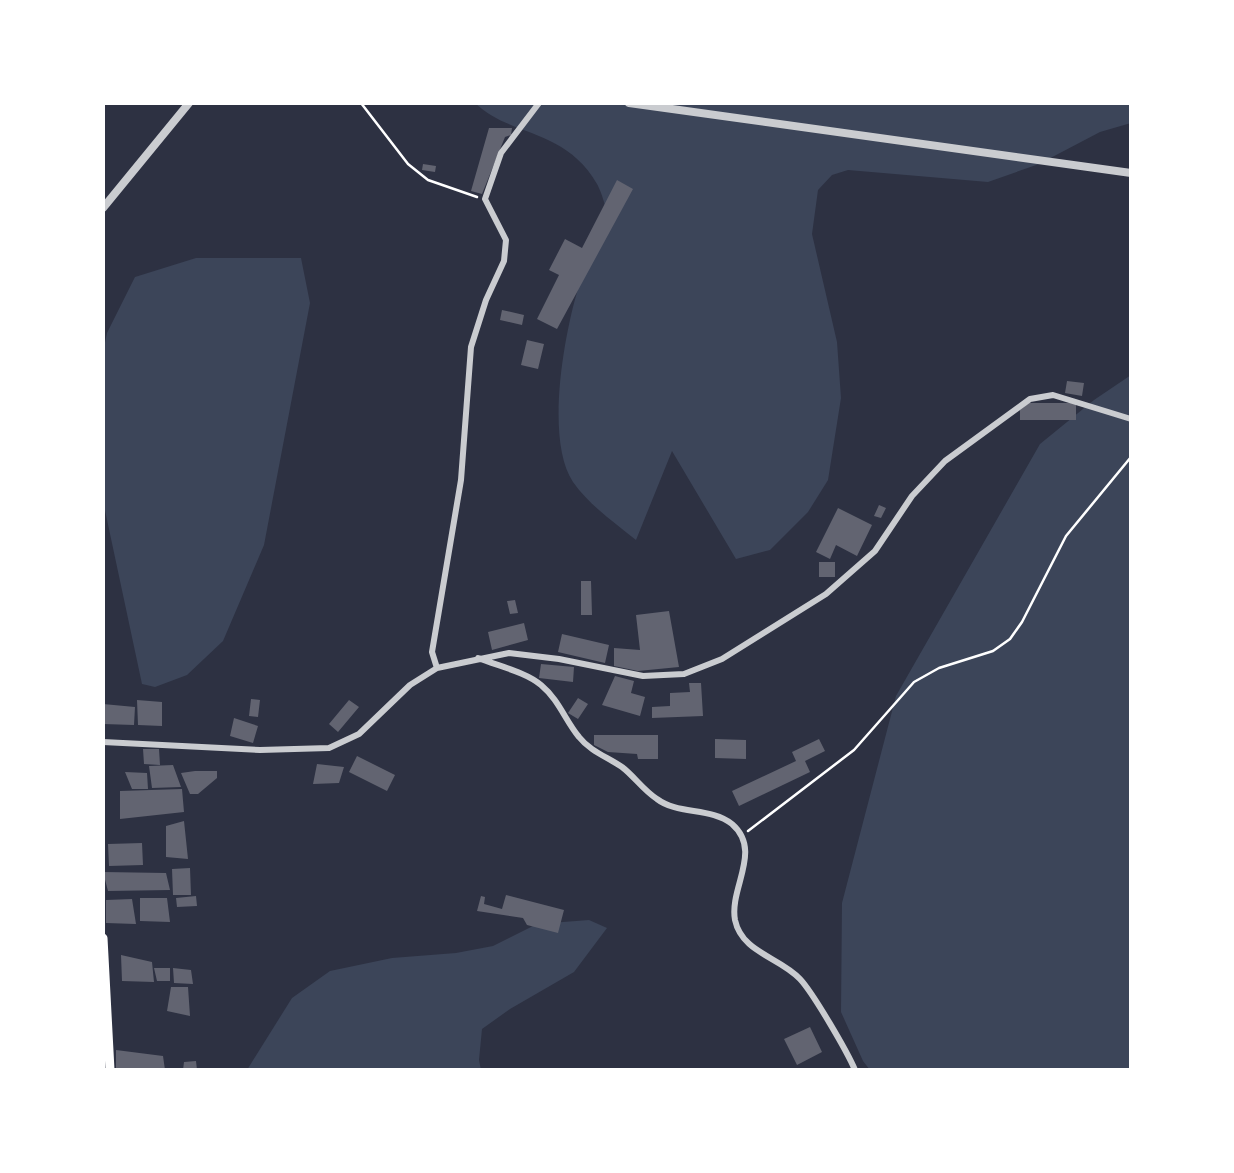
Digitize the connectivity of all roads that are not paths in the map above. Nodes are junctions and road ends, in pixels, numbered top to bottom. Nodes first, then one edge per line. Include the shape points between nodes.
1 (189, 103) edge
2 (539, 103) edge
3 (629, 103) edge
4 (1131, 173) edge
5 (103, 208) edge
6 (1131, 419) edge
7 (478, 657) junction
8 (437, 668) junction
9 (103, 742) edge
10 (103, 938) edge
11 (110, 1070) edge
12 (855, 1070) edge

1 - 5 street
2 - 8 street via 501,153 485,199 506,240 504,261 485,300 471,346 461,480 432,652
3 - 4 street
6 - 7 street via 1053,395 1030,399 946,461 912,496 875,551 826,594 722,659 684,674 643,676 509,653
7 - 8 street
7 - 12 street via 540,683 556,699 579,738 624,768 660,802 732,824 740,836 745,870 736,898 736,920 749,945 800,979
8 - 9 street via 410,685 359,734 329,748 260,750
10 - 11 main road

